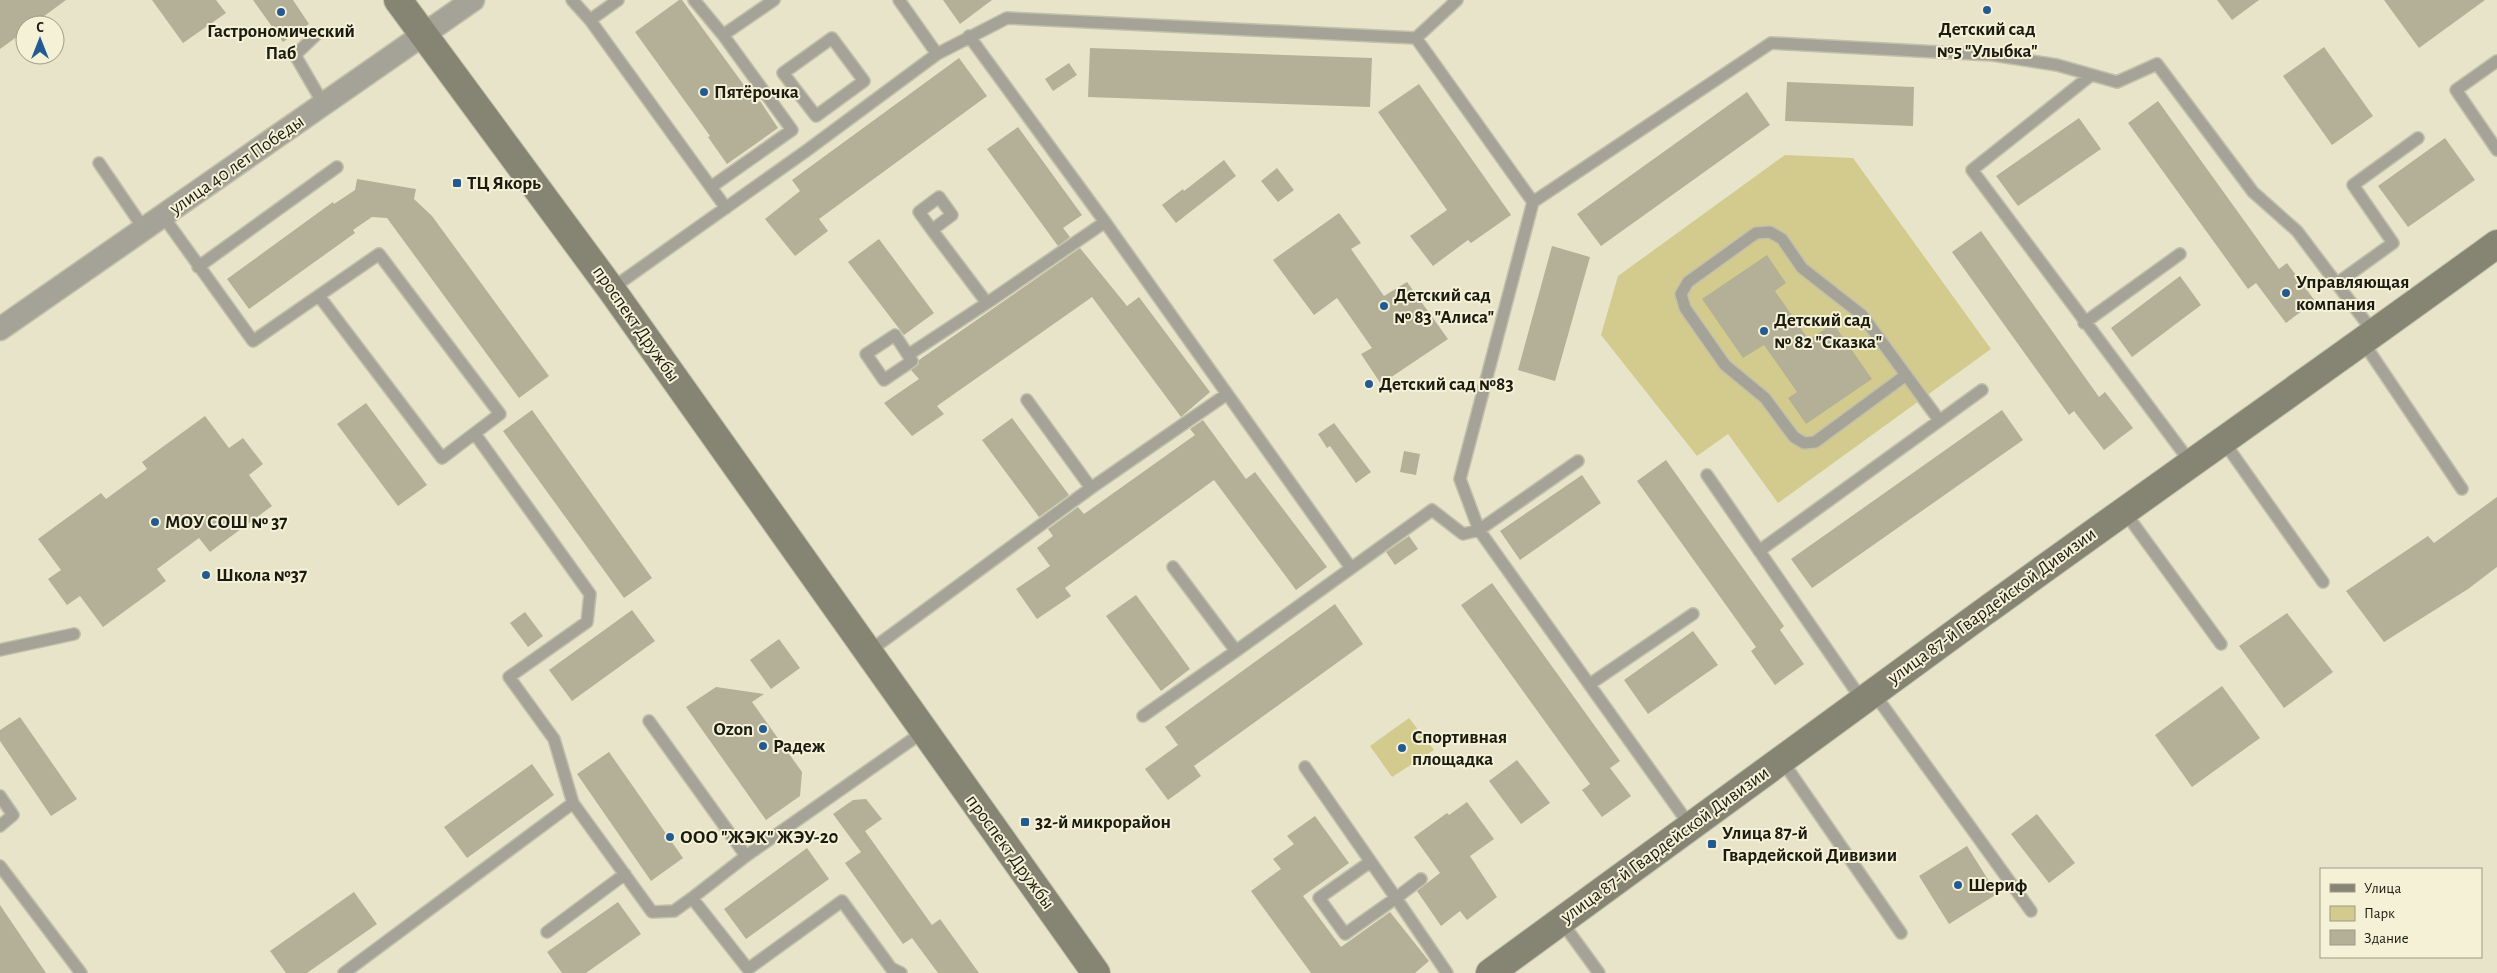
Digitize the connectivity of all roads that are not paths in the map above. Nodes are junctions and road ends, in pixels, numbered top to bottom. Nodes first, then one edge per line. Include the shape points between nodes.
1 (398, 0) edge
2 (473, 0) edge
3 (572, 0) edge
4 (618, 0) edge
5 (694, 0) edge
6 (774, 0) edge
7 (898, 0) edge
8 (1456, 0) edge
9 (590, 20) junction
10 (317, 34) dead end
11 (424, 35) junction
12 (723, 35) junction
13 (969, 36) junction
14 (1416, 38) junction
15 (936, 54) junction
16 (2497, 61) edge
17 (2090, 76) junction
18 (324, 105) junction
19 (824, 111) junction
20 (835, 128) junction
21 (2418, 138) dead end
22 (2497, 150) edge
23 (99, 163) dead end
24 (337, 167) dead end
25 (711, 188) junction
26 (1533, 202) junction
27 (726, 208) junction
28 (163, 216) junction
29 (1105, 222) junction
30 (144, 229) junction
31 (932, 230) dead end
32 (2497, 244) edge
33 (2180, 254) dead end
34 (198, 267) junction
35 (2336, 284) junction
36 (611, 289) junction
37 (319, 296) junction
38 (987, 302) junction
39 (2084, 323) junction
40 (0, 329) edge
41 (2369, 338) junction
42 (908, 354) dead end
43 (1906, 375) junction
44 (1982, 390) dead end
45 (1227, 394) junction
46 (1027, 400) dead end
47 (1939, 420) junction
48 (475, 434) junction
49 (2224, 442) junction
50 (1578, 461) dead end
51 (2192, 465) junction
52 (1707, 475) dead end
53 (1091, 488) junction
54 (2462, 489) dead end
55 (2124, 511) junction
56 (1479, 530) junction
57 (1759, 551) junction
58 (1174, 568) dead end
59 (1351, 568) junction
60 (2323, 582) dead end
61 (1693, 614) dead end
62 (74, 634) dead end
63 (2221, 644) dead end
64 (0, 650) edge
65 (1236, 651) junction
66 (868, 652) junction
67 (1590, 684) junction
68 (1868, 696) junction
69 (1143, 716) dead end
70 (649, 721) dead end
71 (923, 732) junction
72 (1781, 759) junction
73 (1305, 767) dead end
74 (0, 796) edge
75 (573, 803) junction
76 (0, 826) edge
77 (1691, 827) junction
78 (746, 856) junction
79 (1370, 862) junction
80 (0, 866) edge
81 (625, 874) junction
82 (1421, 879) dead end
83 (692, 898) junction
84 (1396, 898) junction
85 (2031, 911) dead end
86 (1562, 921) junction
87 (547, 932) dead end
88 (1902, 933) dead end
89 (893, 971) edge
90 (81, 973) edge
91 (344, 973) edge
92 (1096, 973) edge
93 (1447, 973) edge
94 (1490, 973) edge
95 (1599, 973) edge

1 - 11 street, проспект Дружбы
2 - 11 street, улица 40 лет Победы
3 - 9 lane
4 - 9 lane
5 - 12 lane
6 - 12 lane
7 - 15 lane
8 - 14 lane
9 - 25 lane
10 - 18 lane via 295,55
11 - 18 street, улица 40 лет Победы
11 - 36 street, проспект Дружбы
12 - 25 lane via 792,130
13 - 14 lane via 1007,18
13 - 15 lane
13 - 29 lane
14 - 26 lane
15 - 20 lane
16 - 22 lane via 2456,90
17 - 26 lane via 2057,65 1993,55 1771,43
17 - 35 lane via 2117,82 2157,64 2253,192 2297,231
17 - 39 lane via 1972,170
18 - 28 street, улица 40 лет Победы
19 - 19 lane via 816,116 784,73 832,38 864,81
19 - 20 lane
20 - 27 lane
21 - 35 lane via 2353,185 2393,243
23 - 30 lane
24 - 34 lane
25 - 27 lane
26 - 56 lane via 1460,480
27 - 36 lane
28 - 30 street, улица 40 лет Победы
28 - 34 lane
29 - 38 lane
29 - 45 lane
30 - 40 street, улица 40 лет Победы
31 - 38 lane
32 - 41 street, улица 87-й Гвардейской Дивизии
33 - 39 lane
34 - 37 lane via 253,342
35 - 41 lane
36 - 66 street, проспект Дружбы
37 - 48 lane via 442,458
37 - 48 lane via 379,254 500,414
38 - 42 lane
39 - 51 lane
41 - 49 street, улица 87-й Гвардейской Дивизии
41 - 54 lane
43 - 43 lane via 1862,315 1802,268 1782,239 1770,232 1756,233 1688,282 1681,294 1685,308 1725,365 1765,398 1794,437 1804,442 1815,442
43 - 47 lane
44 - 47 lane
45 - 53 lane
45 - 59 lane
46 - 53 lane
47 - 57 lane
48 - 75 lane via 590,594 587,622 509,678 554,739
49 - 51 street, улица 87-й Гвардейской Дивизии
49 - 60 lane
50 - 56 lane
51 - 55 street, улица 87-й Гвардейской Дивизии
52 - 57 lane
53 - 66 lane
55 - 63 lane
55 - 68 street, улица 87-й Гвардейской Дивизии
56 - 59 lane via 1463,534 1432,510
56 - 67 lane
57 - 68 lane
58 - 65 lane
59 - 65 lane
61 - 67 lane
62 - 64 lane
65 - 69 lane
66 - 71 street, проспект Дружбы
67 - 77 lane
68 - 72 street, улица 87-й Гвардейской Дивизии
68 - 85 lane
70 - 78 lane
71 - 78 lane
71 - 92 street, проспект Дружбы
72 - 77 street, улица 87-й Гвардейской Дивизии
72 - 88 lane
73 - 79 lane
74 - 76 lane via 13,814
75 - 81 lane
75 - 91 lane
77 - 86 street, улица 87-й Гвардейской Дивизии
78 - 83 lane
79 - 84 lane
79 - 84 lane via 1319,898 1345,934
80 - 90 lane
81 - 83 lane via 652,912 674,911
81 - 87 lane
82 - 84 lane
83 - 89 lane via 748,970 842,901
84 - 93 lane
86 - 94 street, улица 87-й Гвардейской Дивизии
86 - 95 lane

